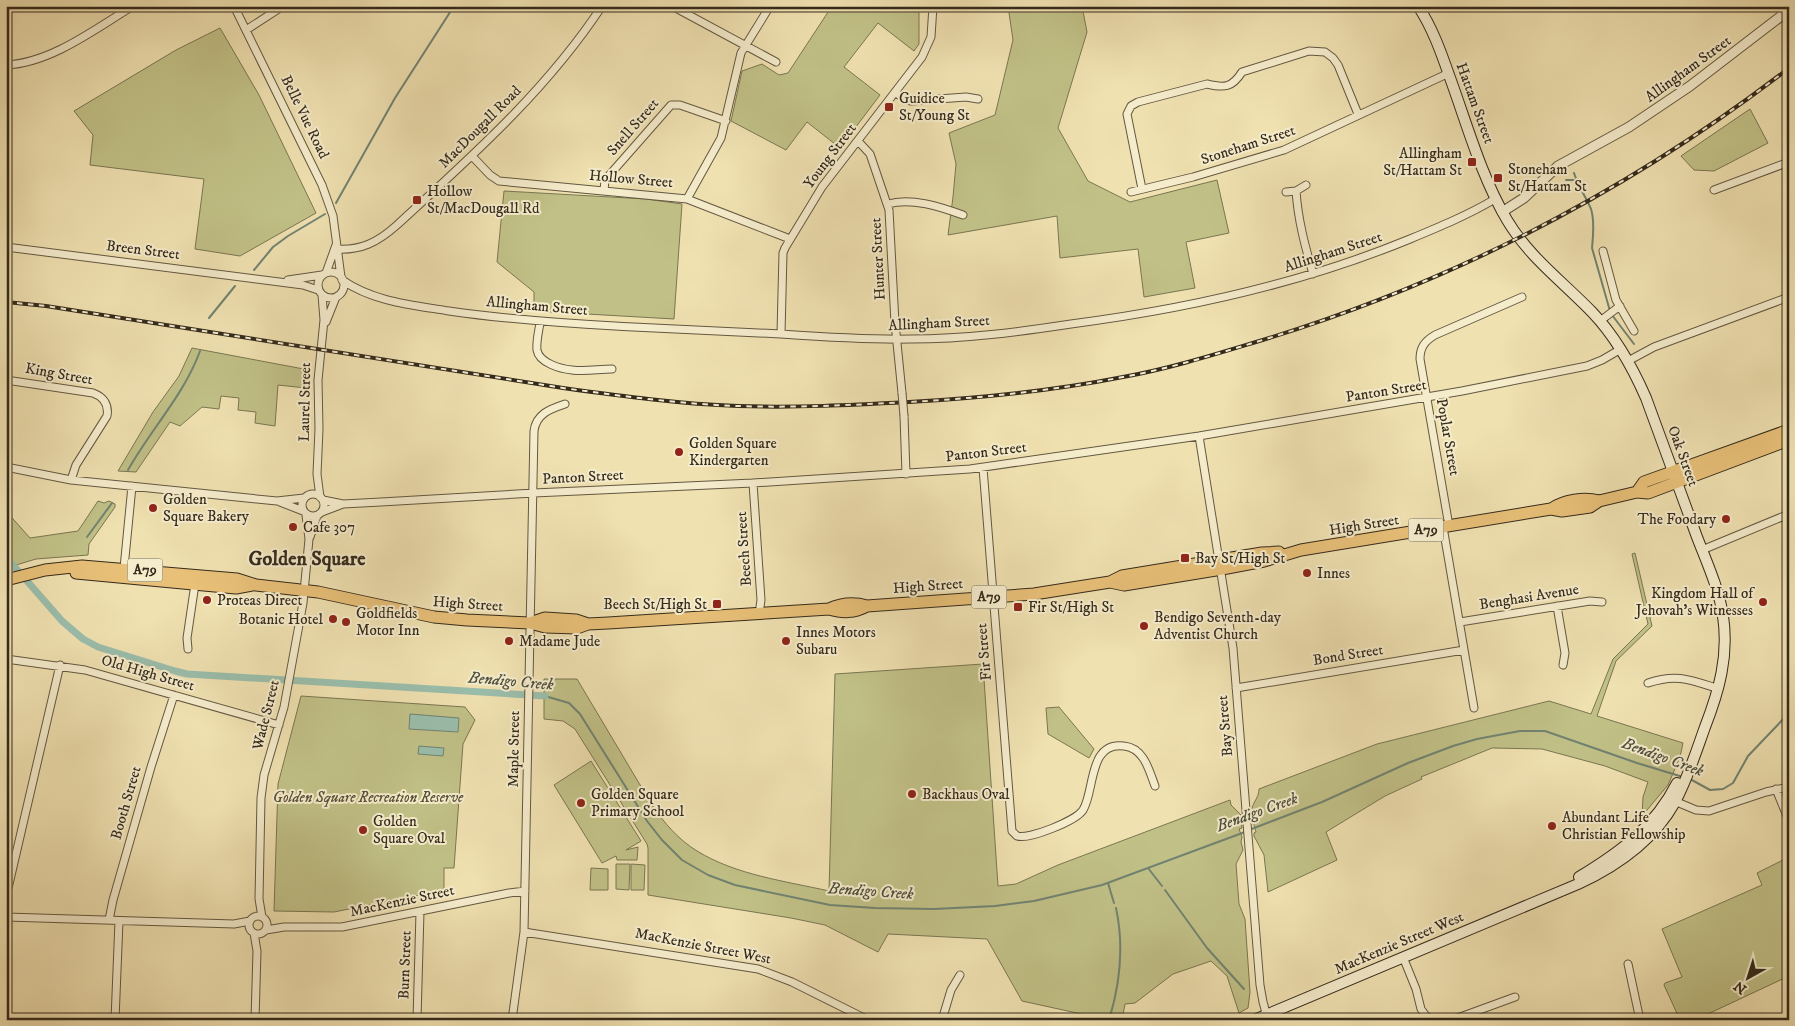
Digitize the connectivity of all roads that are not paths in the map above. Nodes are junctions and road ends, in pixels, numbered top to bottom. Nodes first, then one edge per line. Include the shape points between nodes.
1 (133, 6) edge
2 (234, 6) edge
3 (283, 6) edge
4 (602, 6) edge
5 (770, 6) edge
6 (933, 6) edge
7 (1418, 6) edge
8 (674, 7) edge
9 (1789, 10) edge
10 (246, 30) junction
11 (746, 44) junction
12 (776, 62) dead end
13 (6, 65) edge
14 (1449, 74) junction
15 (895, 92) junction
16 (978, 99) dead end
17 (1358, 114) junction
18 (726, 121) junction
19 (858, 141) junction
20 (472, 156) junction
21 (1789, 162) edge
22 (1306, 185) dead end
23 (1142, 189) junction
24 (604, 190) junction
25 (1714, 190) dead end
26 (1296, 191) junction
27 (1131, 192) dead end
28 (1286, 192) dead end
29 (1495, 198) junction
30 (687, 199) junction
31 (888, 204) junction
32 (1502, 212) junction
33 (963, 215) dead end
34 (790, 239) junction
35 (6, 248) edge
36 (336, 248) junction
37 (1603, 251) dead end
38 (325, 274) junction
39 (1313, 274) junction
40 (342, 278) junction
41 (275, 281) junction
42 (320, 292) junction
43 (366, 294) junction
44 (339, 295) junction
45 (1522, 297) dead end
46 (1789, 297) edge
47 (1620, 306) junction
48 (1600, 321) junction
49 (540, 322) junction
50 (323, 332) junction
51 (1634, 332) dead end
52 (781, 334) junction
53 (897, 339) junction
54 (1621, 349) junction
55 (1628, 361) junction
56 (612, 369) dead end
57 (6, 380) edge
58 (1427, 398) junction
59 (565, 404) dead end
60 (1789, 430) edge
61 (1199, 436) junction
62 (1789, 440) edge
63 (6, 468) edge
64 (983, 468) junction
65 (317, 474) junction
66 (906, 474) junction
67 (1675, 477) junction
68 (71, 480) junction
69 (753, 483) junction
70 (132, 486) junction
71 (534, 493) junction
72 (307, 496) junction
73 (322, 498) junction
74 (277, 501) junction
75 (343, 504) junction
76 (305, 513) junction
77 (320, 514) junction
78 (1789, 514) edge
79 (1446, 526) junction
80 (309, 539) junction
81 (1702, 550) junction
82 (1221, 564) junction
83 (124, 573) junction
84 (11, 582) edge
85 (194, 584) junction
86 (256, 585) junction
87 (306, 590) junction
88 (993, 597) junction
89 (1602, 602) dead end
90 (1557, 606) junction
91 (759, 614) junction
92 (1460, 622) junction
93 (530, 623) junction
94 (188, 649) dead end
95 (1464, 650) junction
96 (6, 659) edge
97 (60, 665) junction
98 (1563, 665) dead end
99 (1648, 683) dead end
100 (1236, 688) junction
101 (1719, 689) junction
102 (174, 695) junction
103 (1474, 708) dead end
104 (279, 726) junction
105 (1155, 786) dead end
106 (1789, 787) edge
107 (1776, 790) junction
108 (1672, 800) junction
109 (1789, 821) edge
110 (525, 891) junction
111 (6, 897) edge
112 (259, 899) junction
113 (420, 912) junction
114 (6, 917) edge
115 (252, 919) junction
116 (109, 920) junction
117 (118, 921) junction
118 (234, 924) junction
119 (260, 928) junction
120 (524, 932) junction
121 (1403, 957) junction
122 (1628, 964) dead end
123 (960, 975) dead end
124 (1515, 997) dead end
125 (6, 999) edge
126 (1267, 1017) edge
127 (7, 1020) edge
128 (115, 1020) edge
129 (255, 1020) edge
130 (417, 1020) edge
131 (512, 1020) edge
132 (868, 1020) edge
133 (942, 1020) edge
134 (1254, 1020) edge
135 (1432, 1020) edge
136 (1452, 1020) edge
137 (1640, 1020) edge

1 - 13 street via 46,56
2 - 10 street, Belle Vue Road
3 - 10 street
4 - 20 street, MacDougall Road via 541,85
5 - 11 street
6 - 15 street, Young Street via 932,30 926,50
7 - 14 main road, Hattam Street
8 - 11 street
9 - 32 street, Allingham Street via 1697,81 1629,127 1558,166 1524,198
10 - 36 street, Belle Vue Road via 322,186 333,216
11 - 12 street
11 - 18 street via 739,58
14 - 17 street, Stoneham Street
14 - 29 main road, Hattam Street
15 - 16 street via 911,101
15 - 19 street, Young Street
17 - 23 street, Stoneham Street via 1284,150
17 - 23 street via 1333,58 1325,52 1308,51 1242,72 1226,86 1207,84 1138,102 1127,114
18 - 24 street, Snell Street via 680,105 671,105 605,180
18 - 30 street via 720,143
19 - 31 street, Hunter Street via 870,154
19 - 34 street, Young Street via 822,187
20 - 24 street, Hollow Street via 499,181
20 - 36 street, MacDougall Road via 382,238 353,249
21 - 25 street
22 - 26 street
23 - 27 street, Stoneham Street
24 - 30 street, Hollow Street
26 - 28 street
26 - 39 street via 1300,231
29 - 32 main road, Hattam Street
29 - 39 street, Allingham Street via 1467,215 1394,246
30 - 34 street, Hollow Street
31 - 33 street via 909,202
31 - 53 street, Hunter Street
32 - 48 main road, Oak Street via 1531,253
34 - 52 street, Young Street via 784,253
35 - 41 street, Breen Street
36 - 38 street, Belle Vue Road
36 - 40 street, Belle Vue Road
37 - 47 street
38 - 40 street via 334,273
38 - 41 street, Breen Street
38 - 42 street via 318,281
39 - 53 street, Allingham Street via 1220,299 1116,318 988,335
40 - 43 street, Allingham Street
40 - 44 street via 343,288
41 - 42 street, Breen Street via 310,286
42 - 44 street via 329,298
42 - 50 street, Laurel Street
43 - 44 street, Allingham Street
43 - 49 street, Allingham Street via 415,306
44 - 50 street, Laurel Street
45 - 58 street, Poplar Street via 1426,341 1420,354
46 - 55 street via 1654,347
47 - 48 street
47 - 51 street
48 - 54 main road, Oak Street
49 - 52 street, Allingham Street
49 - 56 street via 537,348 544,360 574,371
50 - 65 street, Laurel Street via 318,380
52 - 53 street, Allingham Street
53 - 66 street, Hunter Street, bridge
54 - 55 main road, Oak Street
54 - 58 street, Panton Street via 1599,362 1577,369
55 - 67 main road, Oak Street via 1646,398
57 - 68 street, King Street via 93,393 104,400 107,416 76,465
58 - 61 street, Panton Street
58 - 79 street, Poplar Street
59 - 71 street, Maple Street via 546,412 536,423
60 - 67 highway, High Street / A79
61 - 64 street, Panton Street
61 - 82 street, Bay Street
62 - 67 highway, High Street / A79
63 - 68 street
64 - 66 street, Panton Street
64 - 88 street, Fir Street
65 - 72 street, Laurel Street
65 - 73 street, Laurel Street
66 - 69 street, Panton Street
67 - 79 highway, High Street / A79 via 1644,482 1637,492 1599,501 1590,507 1562,511 1551,509
67 - 81 main road, Oak Street
68 - 70 street
69 - 71 street, Panton Street
69 - 91 street, Beech Street via 762,600
70 - 74 street
70 - 83 street
71 - 75 street, Panton Street
71 - 93 street, Maple Street
72 - 73 street
72 - 74 street
72 - 76 street via 302,504
73 - 75 street, Panton Street
73 - 77 street via 324,506
74 - 76 street
75 - 77 street, Panton Street
76 - 77 street
76 - 80 street, Wade Street
77 - 80 street, Wade Street
78 - 81 street
79 - 82 highway, High Street / A79 via 1301,550 1264,560
79 - 92 street, Poplar Street
80 - 87 street, Wade Street
81 - 101 main road, Oak Street via 1717,592 1724,628
82 - 88 highway, High Street / A79 via 1124,585 1110,582
82 - 100 street, Bay Street
83 - 84 highway, High Street / A79 via 36,575
83 - 85 highway, High Street / A79
83 - 86 highway, High Street / A79 via 237,579
85 - 86 highway, High Street / A79 via 236,588
85 - 94 street
86 - 87 highway, High Street / A79
87 - 93 highway, High Street / A79 via 426,616
87 - 104 street, Wade Street
88 - 91 highway, High Street / A79 via 867,606 858,611 829,609
88 - 105 street, Fir Street via 1014,834 1027,837 1076,817 1085,806 1098,760 1105,751 1114,747 1124,746 1140,754
89 - 90 street, Benghasi Avenue
90 - 92 street, Benghasi Avenue
90 - 98 street via 1565,653
91 - 93 highway, High Street / A79 via 588,624 545,618
92 - 95 street, Poplar Street
93 - 110 street, Maple Street
95 - 100 street, Bond Street
95 - 103 street, Poplar Street
96 - 97 street, Old High Street
97 - 102 street, Old High Street
97 - 111 street
99 - 101 street via 1682,677
100 - 126 street, Bay Street via 1260,985
101 - 108 main road, Oak Street
102 - 104 street, Old High Street
102 - 116 street, Booth Street via 112,900
104 - 112 street, Wade Street via 261,792
106 - 107 street
107 - 108 street via 1709,811 1696,810
107 - 109 street
108 - 121 main road, MacKenzie Street West via 1626,846 1555,893
110 - 113 street, MacKenzie Street
110 - 120 street, Maple Street
112 - 115 street, Wade Street
112 - 119 street, Wade Street
113 - 119 street, MacKenzie Street via 342,927
113 - 130 street, Burn Street
114 - 116 street, MacKenzie Street
115 - 118 street, MacKenzie Street
115 - 119 street, Wade Street
115 - 119 street, MacKenzie Street
116 - 117 street, MacKenzie Street
117 - 118 street, MacKenzie Street
117 - 128 street
118 - 119 street, MacKenzie Street
119 - 129 street, Wade Street
120 - 131 street, Maple Street
120 - 132 street, MacKenzie Street West via 758,969 792,982
121 - 126 main road, MacKenzie Street West
121 - 135 street via 1421,1009
122 - 137 street
123 - 133 street via 951,990
124 - 136 street
125 - 127 street
126 - 134 main road, MacKenzie Street West

